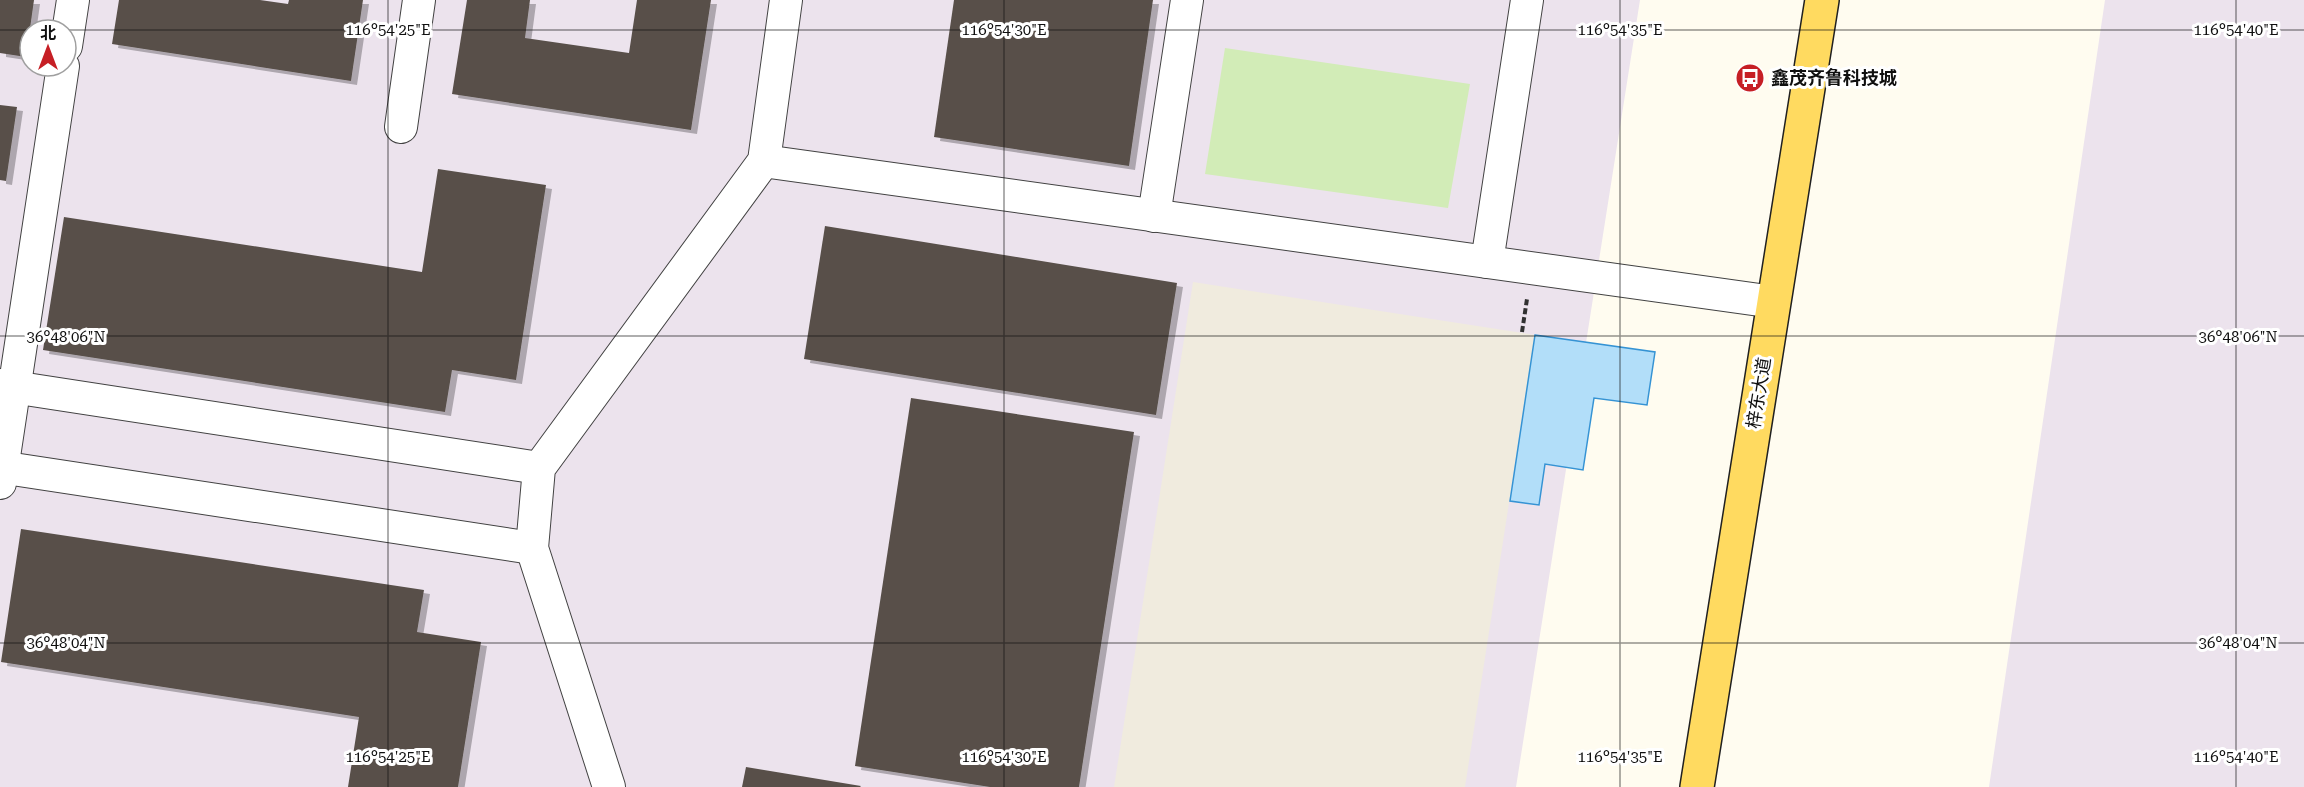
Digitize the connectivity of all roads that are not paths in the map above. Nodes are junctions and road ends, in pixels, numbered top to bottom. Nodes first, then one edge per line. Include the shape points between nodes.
1 (73, 0) edge
2 (419, 0) edge
3 (786, 0) edge
4 (1187, 0) edge
5 (1527, 0) edge
6 (1822, 0) edge
7 (70, 18) edge
8 (61, 78) edge
9 (401, 127) dead end
10 (764, 161) junction
11 (1154, 216) junction
12 (1487, 262) junction
13 (1774, 302) junction
14 (7, 386) edge
15 (539, 468) junction
16 (1, 473) edge
17 (532, 548) junction
18 (609, 787) edge
19 (1697, 787) edge

1 - 7 lane
2 - 9 lane
3 - 10 lane
4 - 11 lane
5 - 12 lane
6 - 13 main road, 梓东大道
8 - 14 lane
10 - 11 lane
10 - 15 lane
11 - 12 lane
12 - 13 lane
13 - 19 main road, 梓东大道
14 - 15 lane
14 - 16 lane
15 - 17 lane
16 - 17 lane
17 - 18 lane

